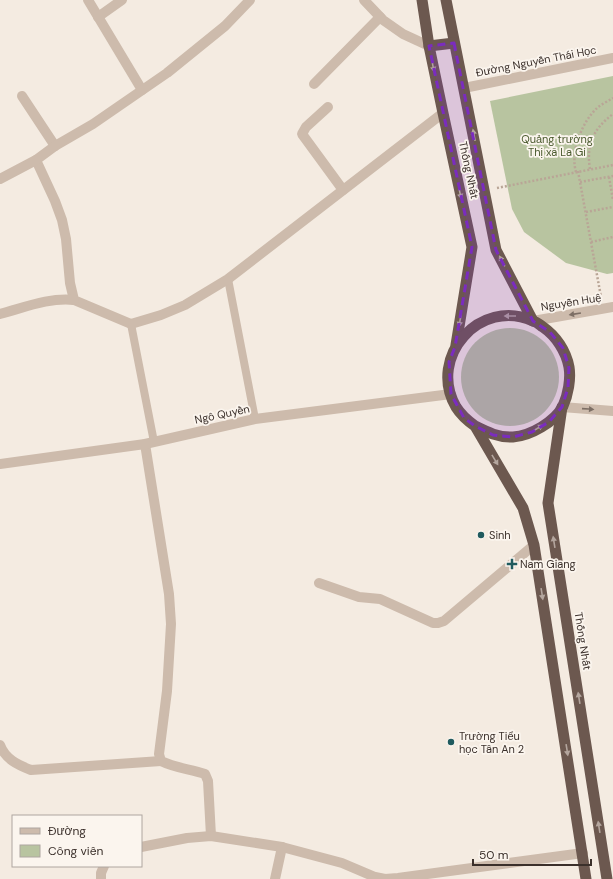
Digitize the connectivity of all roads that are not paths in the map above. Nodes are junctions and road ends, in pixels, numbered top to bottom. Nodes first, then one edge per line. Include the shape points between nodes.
1 (88, 0) edge
2 (122, 0) edge
3 (250, 0) edge
4 (364, 0) edge
5 (422, 0) edge
6 (446, 0) edge
7 (98, 17) junction
8 (380, 17) junction
9 (454, 43) junction
10 (429, 46) junction
11 (613, 58) edge
12 (314, 84) dead end
13 (464, 88) junction
14 (142, 90) junction
15 (22, 96) dead end
16 (328, 107) dead end
17 (443, 113) junction
18 (55, 146) junction
19 (36, 160) junction
20 (0, 179) edge
21 (343, 190) junction
22 (228, 279) junction
23 (74, 300) junction
24 (608, 308) edge
25 (0, 314) edge
26 (533, 321) junction
27 (131, 324) junction
28 (455, 347) junction
29 (451, 394) junction
30 (562, 407) junction
31 (613, 410) edge
32 (255, 419) junction
33 (475, 426) junction
34 (150, 443) junction
35 (0, 464) edge
36 (534, 545) junction
37 (319, 583) dead end
38 (0, 745) edge
39 (161, 761) junction
40 (211, 836) junction
41 (142, 847) edge
42 (282, 847) junction
43 (583, 853) junction
44 (104, 867) edge
45 (375, 878) edge
46 (102, 879) edge
47 (275, 879) edge
48 (586, 879) edge
49 (607, 879) edge

1 - 7 street
2 - 7 street
3 - 14 street via 225,26
4 - 8 street
5 - 10 highway, Thống Nhất
6 - 9 highway, Thống Nhất
7 - 14 street
8 - 10 street via 403,34
8 - 12 street
9 - 10 highway
9 - 13 highway, Thống Nhất
10 -> 17 highway, Thống Nhất
11 - 13 street, Đường Nguyễn Thái Học
26 -> 13 highway, Thống Nhất via 496,250
14 - 18 street via 93,124
15 - 18 street
16 - 21 street via 302,134
17 - 21 street
17 -> 28 highway, Thống Nhất via 472,247
18 - 19 street
19 - 20 street
19 - 23 street via 62,220
21 - 22 street
22 - 27 street via 185,305
22 - 32 lane
23 - 25 street via 52,300
23 - 27 street
24 -> 26 street, Nguyễn Huệ
26 -> 28 highway via 516,316 498,316 481,322 466,332
26 - 30 highway via 550,332 563,348 569,368 568,388
27 - 34 lane
28 - 29 highway via 449,362
29 - 32 street, Ngô Quyền
29 - 33 highway via 464,418
30 -> 31 street
33 -> 30 highway via 493,435 513,437 543,426
49 -> 30 highway, Thống Nhất via 548,503
32 - 34 street, Ngô Quyền
33 -> 36 highway via 523,508
34 - 35 street, Ngô Quyền
34 - 39 street via 171,624 167,691 159,754
36 - 37 street via 444,621 438,623 380,599 359,597
36 -> 43 highway
38 - 39 street via 12,762 31,770
39 - 40 street via 170,766 205,774 208,781
40 - 41 street
40 - 42 street
42 - 45 street via 342,863
42 - 47 street
43 - 45 street via 398,878
43 - 48 highway
44 - 46 street

